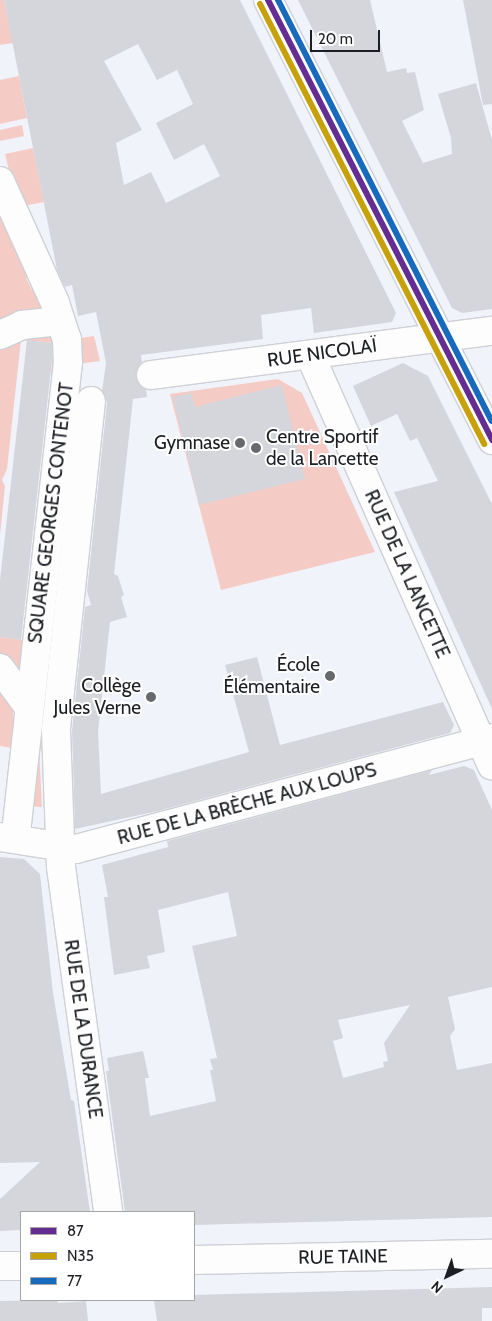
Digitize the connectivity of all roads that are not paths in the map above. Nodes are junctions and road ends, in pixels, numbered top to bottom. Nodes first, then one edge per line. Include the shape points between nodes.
1 (268, 0) edge
2 (0, 181) edge
3 (60, 321) junction
4 (492, 331) edge
5 (0, 335) edge
6 (440, 338) junction
7 (310, 355) junction
8 (151, 375) dead end
9 (91, 401) dead end
10 (492, 440) edge
11 (0, 668) edge
12 (28, 706) junction
13 (486, 740) edge
14 (12, 758) edge
15 (492, 766) edge
16 (8, 838) edge
17 (59, 846) junction
18 (108, 1211) edge
19 (492, 1254) edge
20 (195, 1260) edge
21 (0, 1266) edge
22 (20, 1266) edge

1 - 6 street
2 - 3 street, SQUARE GEORGES CONTENOT
3 - 5 street via 22,325
3 - 12 street, SQUARE GEORGES CONTENOT via 67,339 68,362
4 - 6 street, RUE NICOLAÏ
6 - 7 street, RUE NICOLAÏ
6 - 10 street
7 - 8 street, RUE NICOLAÏ
7 - 13 street, RUE DE LA LANCETTE
9 - 17 street, RUE DE LA DURANCE via 56,730
11 - 12 street
12 - 14 street, SQUARE GEORGES CONTENOT
13 - 15 street, RUE DE LA LANCETTE
13 - 17 street, RUE DE LA BRÈCHE AUX LOUPS via 162,829 76,850
14 - 16 street, SQUARE GEORGES CONTENOT
16 - 17 street, RUE DE LA BRÈCHE AUX LOUPS
17 - 18 street, RUE DE LA DURANCE
19 - 20 street, RUE TAINE
21 - 22 street

